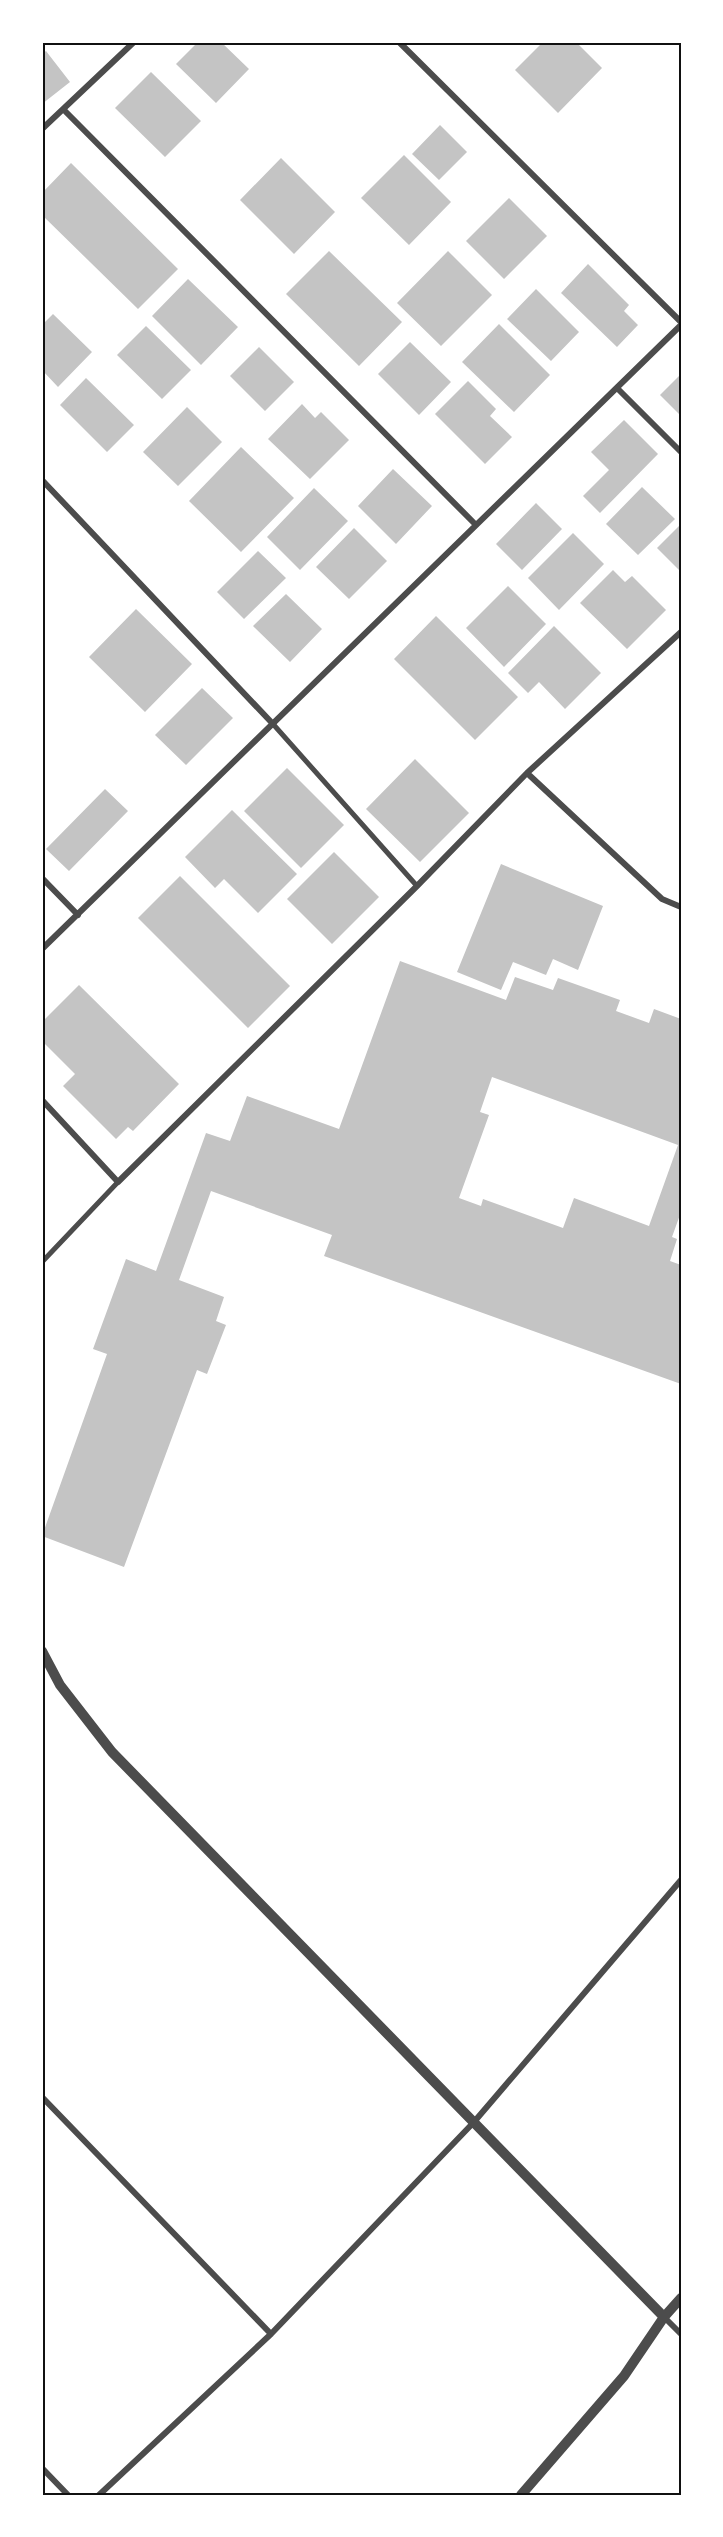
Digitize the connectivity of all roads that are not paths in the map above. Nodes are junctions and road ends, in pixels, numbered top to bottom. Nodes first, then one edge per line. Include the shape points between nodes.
1 (134, 42) edge
2 (399, 42) edge
3 (64, 110) junction
4 (42, 129) edge
5 (681, 324) edge
6 (617, 388) junction
7 (681, 452) edge
8 (42, 480) edge
9 (476, 525) junction
10 (681, 632) edge
11 (273, 724) junction
12 (527, 773) junction
13 (42, 878) edge
14 (417, 886) junction
15 (681, 907) edge
16 (78, 915) junction
17 (42, 949) edge
18 (42, 1100) edge
19 (118, 1182) junction
20 (42, 1262) edge
21 (42, 1651) edge
22 (681, 1880) edge
23 (42, 2097) edge
24 (474, 2122) junction
25 (681, 2298) edge
26 (664, 2317) junction
27 (271, 2334) junction
28 (681, 2334) edge
29 (42, 2468) edge
30 (68, 2495) edge
31 (99, 2495) edge
32 (521, 2495) edge

1 - 3 street
2 - 5 street
3 - 4 street
3 - 9 street
5 - 6 street
6 - 7 street
6 - 9 street
8 - 11 street
9 - 11 street
10 - 12 street
11 - 14 street
11 - 16 street
12 - 14 street
12 - 15 street via 662,898
13 - 16 street
14 - 19 street
16 - 17 street
18 - 19 street
19 - 20 street
21 - 24 street via 60,1685 112,1752
22 - 24 street
23 - 27 street
24 - 26 street
24 - 27 street
25 - 26 street
26 - 28 street
26 - 32 street via 624,2376
27 - 31 street
29 - 30 street

